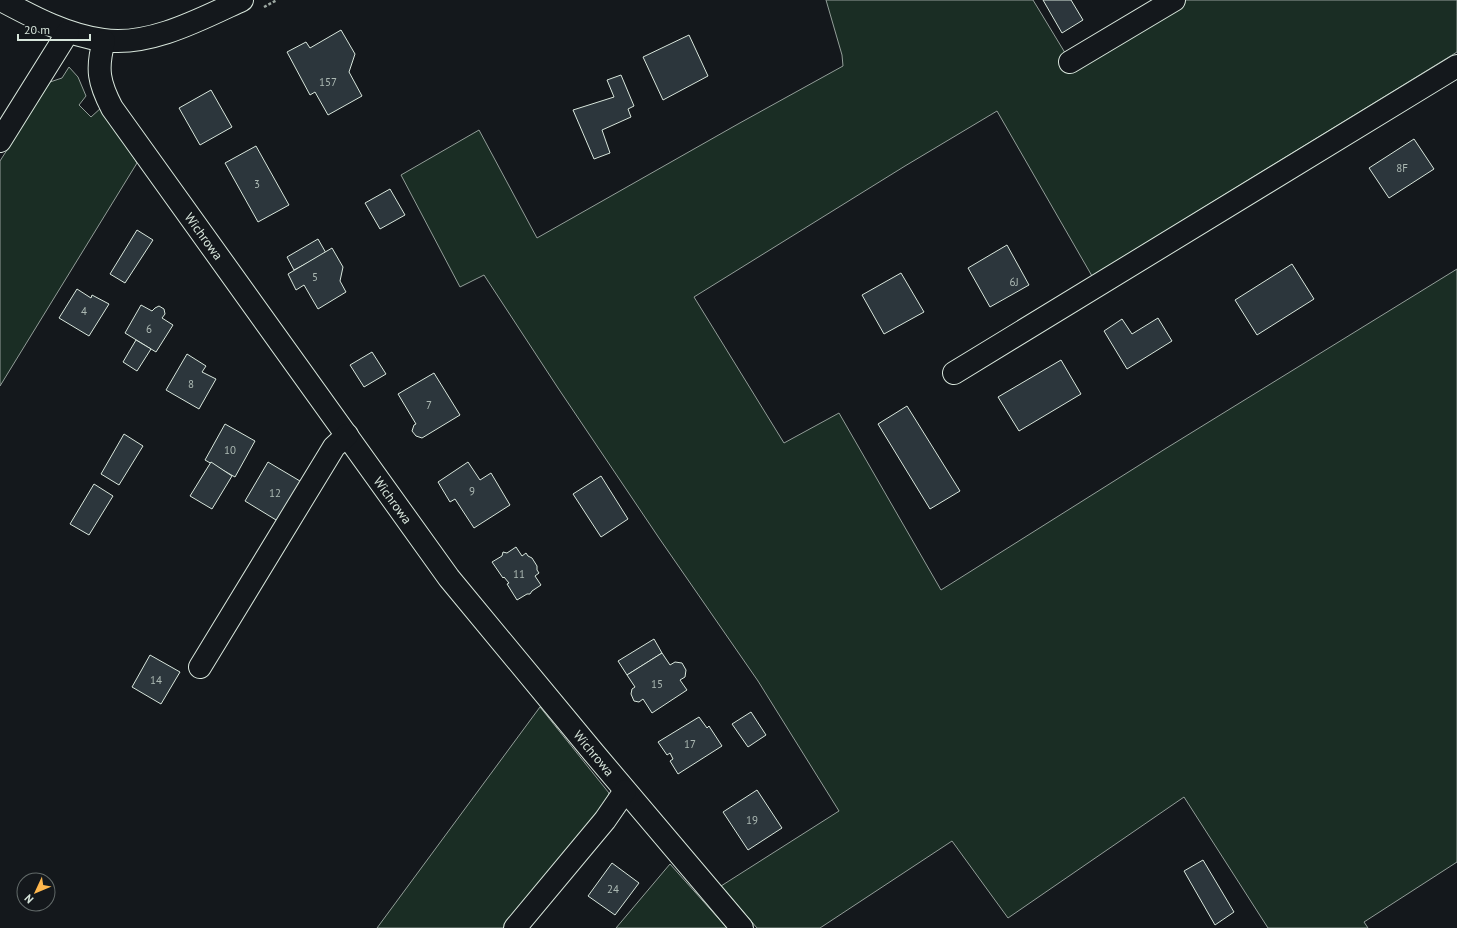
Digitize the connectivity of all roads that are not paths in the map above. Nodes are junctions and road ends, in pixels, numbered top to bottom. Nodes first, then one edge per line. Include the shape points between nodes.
1 (0, 0) edge
2 (242, 0) edge
3 (1174, 0) edge
4 (27, 6) edge
5 (68, 32) junction
6 (104, 41) junction
7 (1070, 62) dead end
8 (1457, 66) edge
9 (0, 141) edge
10 (954, 373) dead end
11 (347, 436) junction
12 (200, 667) dead end
13 (625, 791) junction
14 (515, 928) edge
15 (742, 928) edge

1 - 4 street
2 - 6 street via 163,33 132,41
3 - 7 street
4 - 5 street
5 - 6 street
5 - 9 street
6 - 11 street, Wichrowa via 99,66 104,93 112,108
8 - 10 street
11 - 12 street via 334,447
11 - 13 street, Wichrowa via 449,578
13 - 14 street via 605,820
13 - 15 street, Wichrowa

